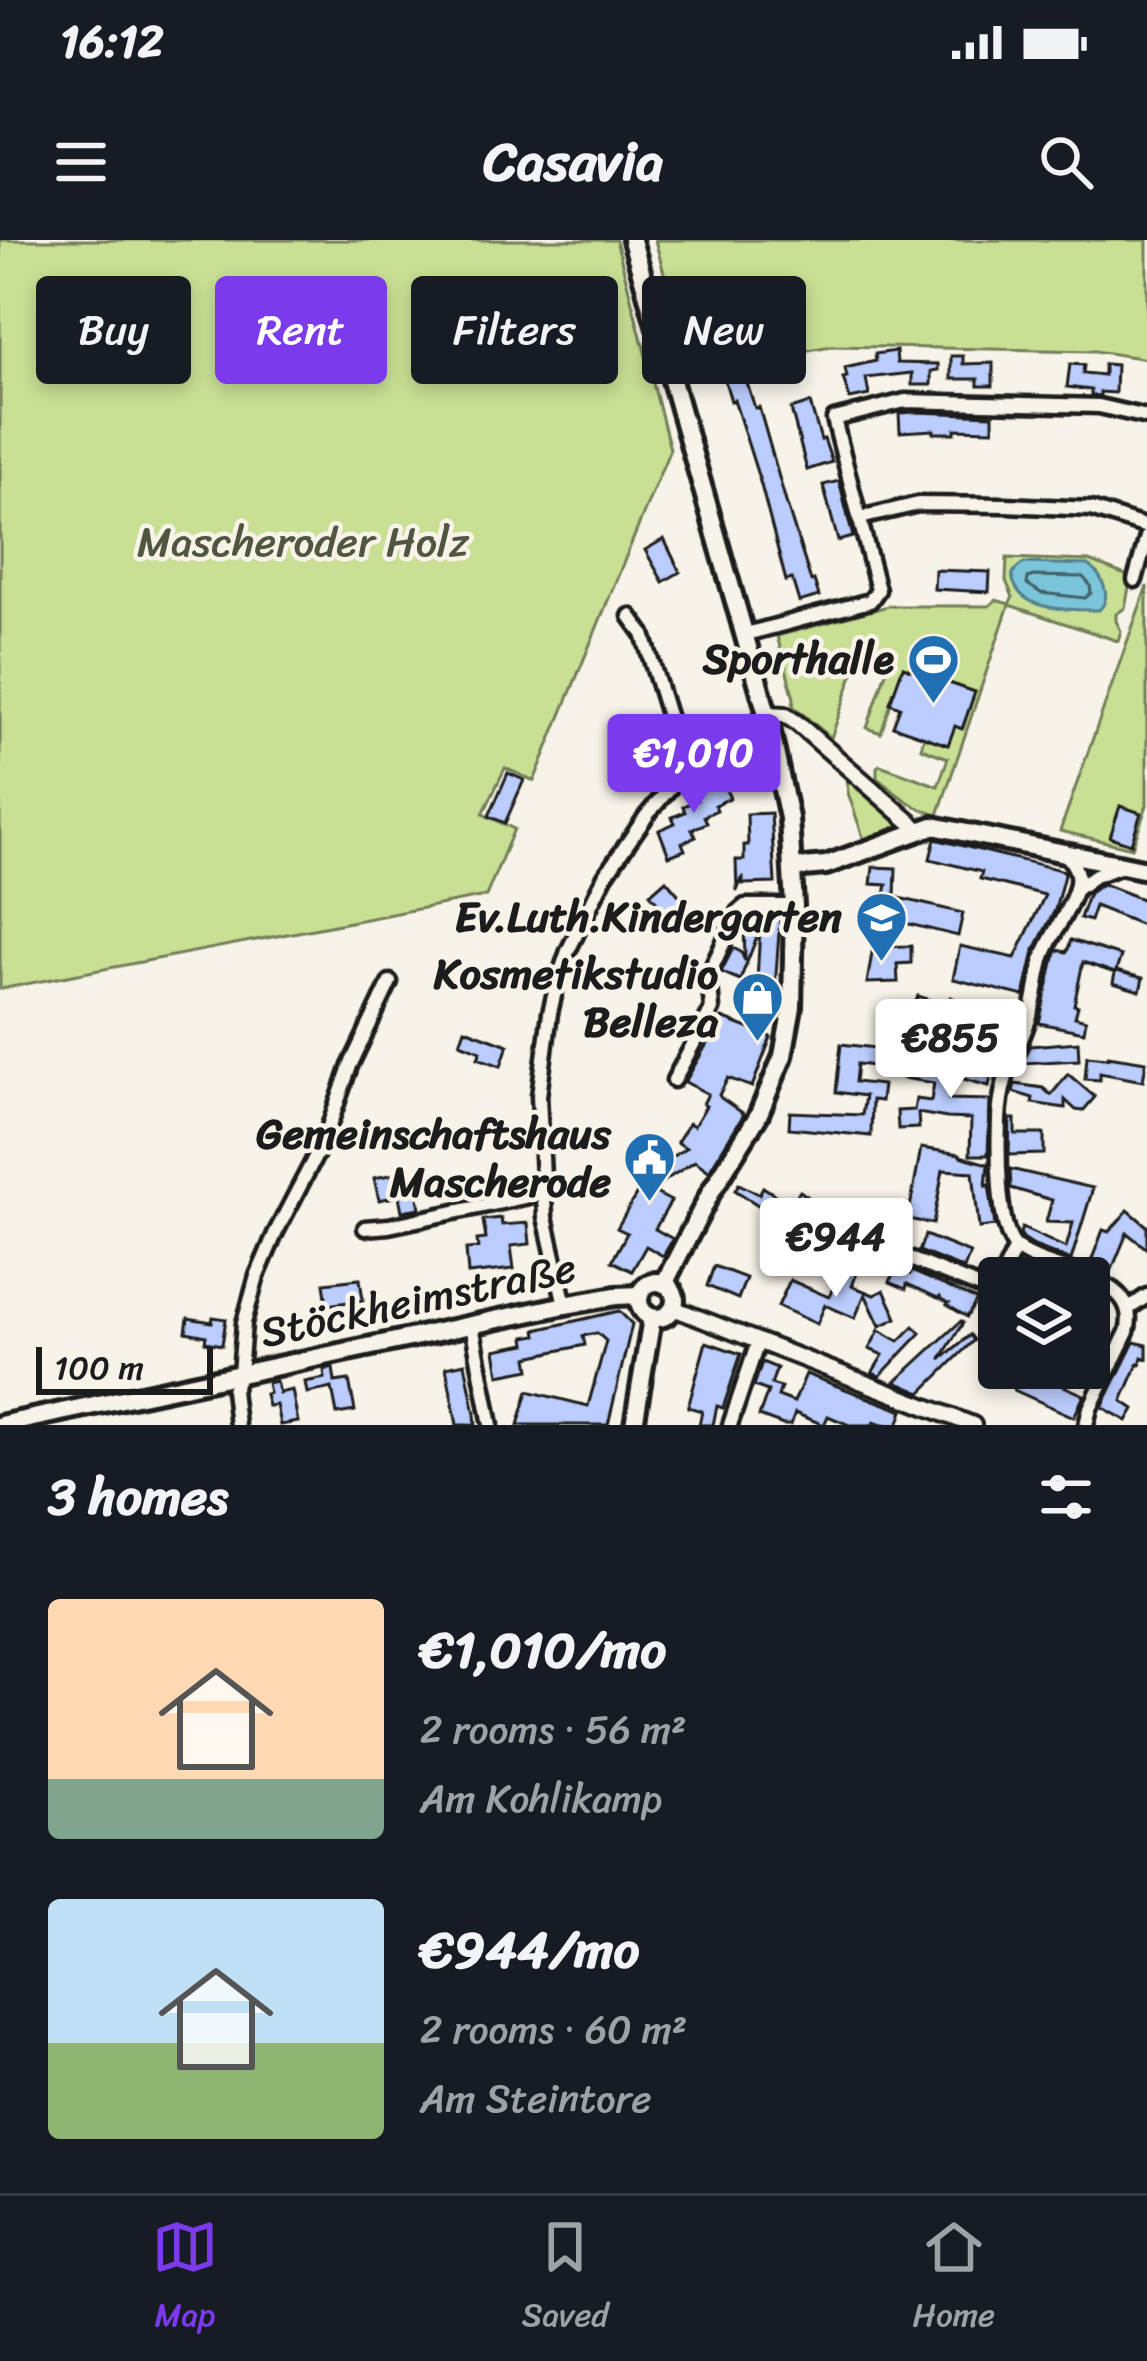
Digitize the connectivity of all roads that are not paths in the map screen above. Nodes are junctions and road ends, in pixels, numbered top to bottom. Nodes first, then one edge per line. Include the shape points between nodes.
1 (632, 240) edge
2 (1147, 418) edge
3 (860, 518) junction
4 (1147, 526) edge
5 (1147, 537) edge
6 (1136, 580) dead end
7 (630, 616) dead end
8 (746, 634) junction
9 (766, 714) junction
10 (685, 770) junction
11 (918, 829) junction
12 (1063, 852) junction
13 (1125, 866) junction
14 (792, 868) junction
15 (1147, 871) edge
16 (1076, 890) junction
17 (794, 906) junction
18 (390, 982) dead end
19 (674, 1080) dead end
20 (543, 1193) junction
21 (365, 1228) dead end
22 (1016, 1247) junction
23 (1011, 1257) edge
24 (910, 1259) dead end
25 (664, 1284) junction
26 (978, 1287) edge
27 (640, 1295) junction
28 (1147, 1296) edge
29 (565, 1305) junction
30 (673, 1308) junction
31 (1128, 1309) junction
32 (652, 1318) junction
33 (472, 1325) junction
34 (758, 1342) junction
35 (240, 1374) junction
36 (0, 1425) edge
37 (237, 1425) edge
38 (491, 1425) edge
39 (634, 1425) edge
40 (730, 1425) edge
41 (973, 1425) edge
42 (1086, 1425) edge

1 - 8 main road
2 - 3 street via 1099,406 905,401 834,419
3 - 4 street via 927,503 1091,509
3 - 8 street via 875,596
5 - 6 street
7 - 10 street via 643,634
8 - 9 main road
9 - 10 street
9 - 11 street via 797,723
9 - 14 main road
10 - 20 street via 604,876 557,983 539,1096
11 - 12 main road via 946,827
11 - 14 main road via 837,861
12 - 13 main road
12 - 16 street via 1076,867
13 - 15 main road
13 - 16 street
14 - 17 main road
16 - 22 street via 1045,951 1000,1092 1000,1188
17 - 19 street via 738,911 709,974 712,1010
17 - 25 main road via 792,1007 777,1073
18 - 35 street via 325,1138 265,1254 244,1323
20 - 21 street
20 - 29 street
22 - 23 street
22 - 31 street via 1105,1285
24 - 26 street
25 - 27 main road
25 - 30 main road
27 - 29 main road, Stöckheimstraße
27 - 32 main road
28 - 31 street
29 - 33 main road, Stöckheimstraße
30 - 32 main road
30 - 34 street
31 - 42 street via 1127,1331
32 - 39 main road
33 - 35 main road, Stöckheimstraße
33 - 38 street
34 - 40 street
34 - 41 street
35 - 36 main road, Stöckheimstraße
35 - 37 street via 233,1390

